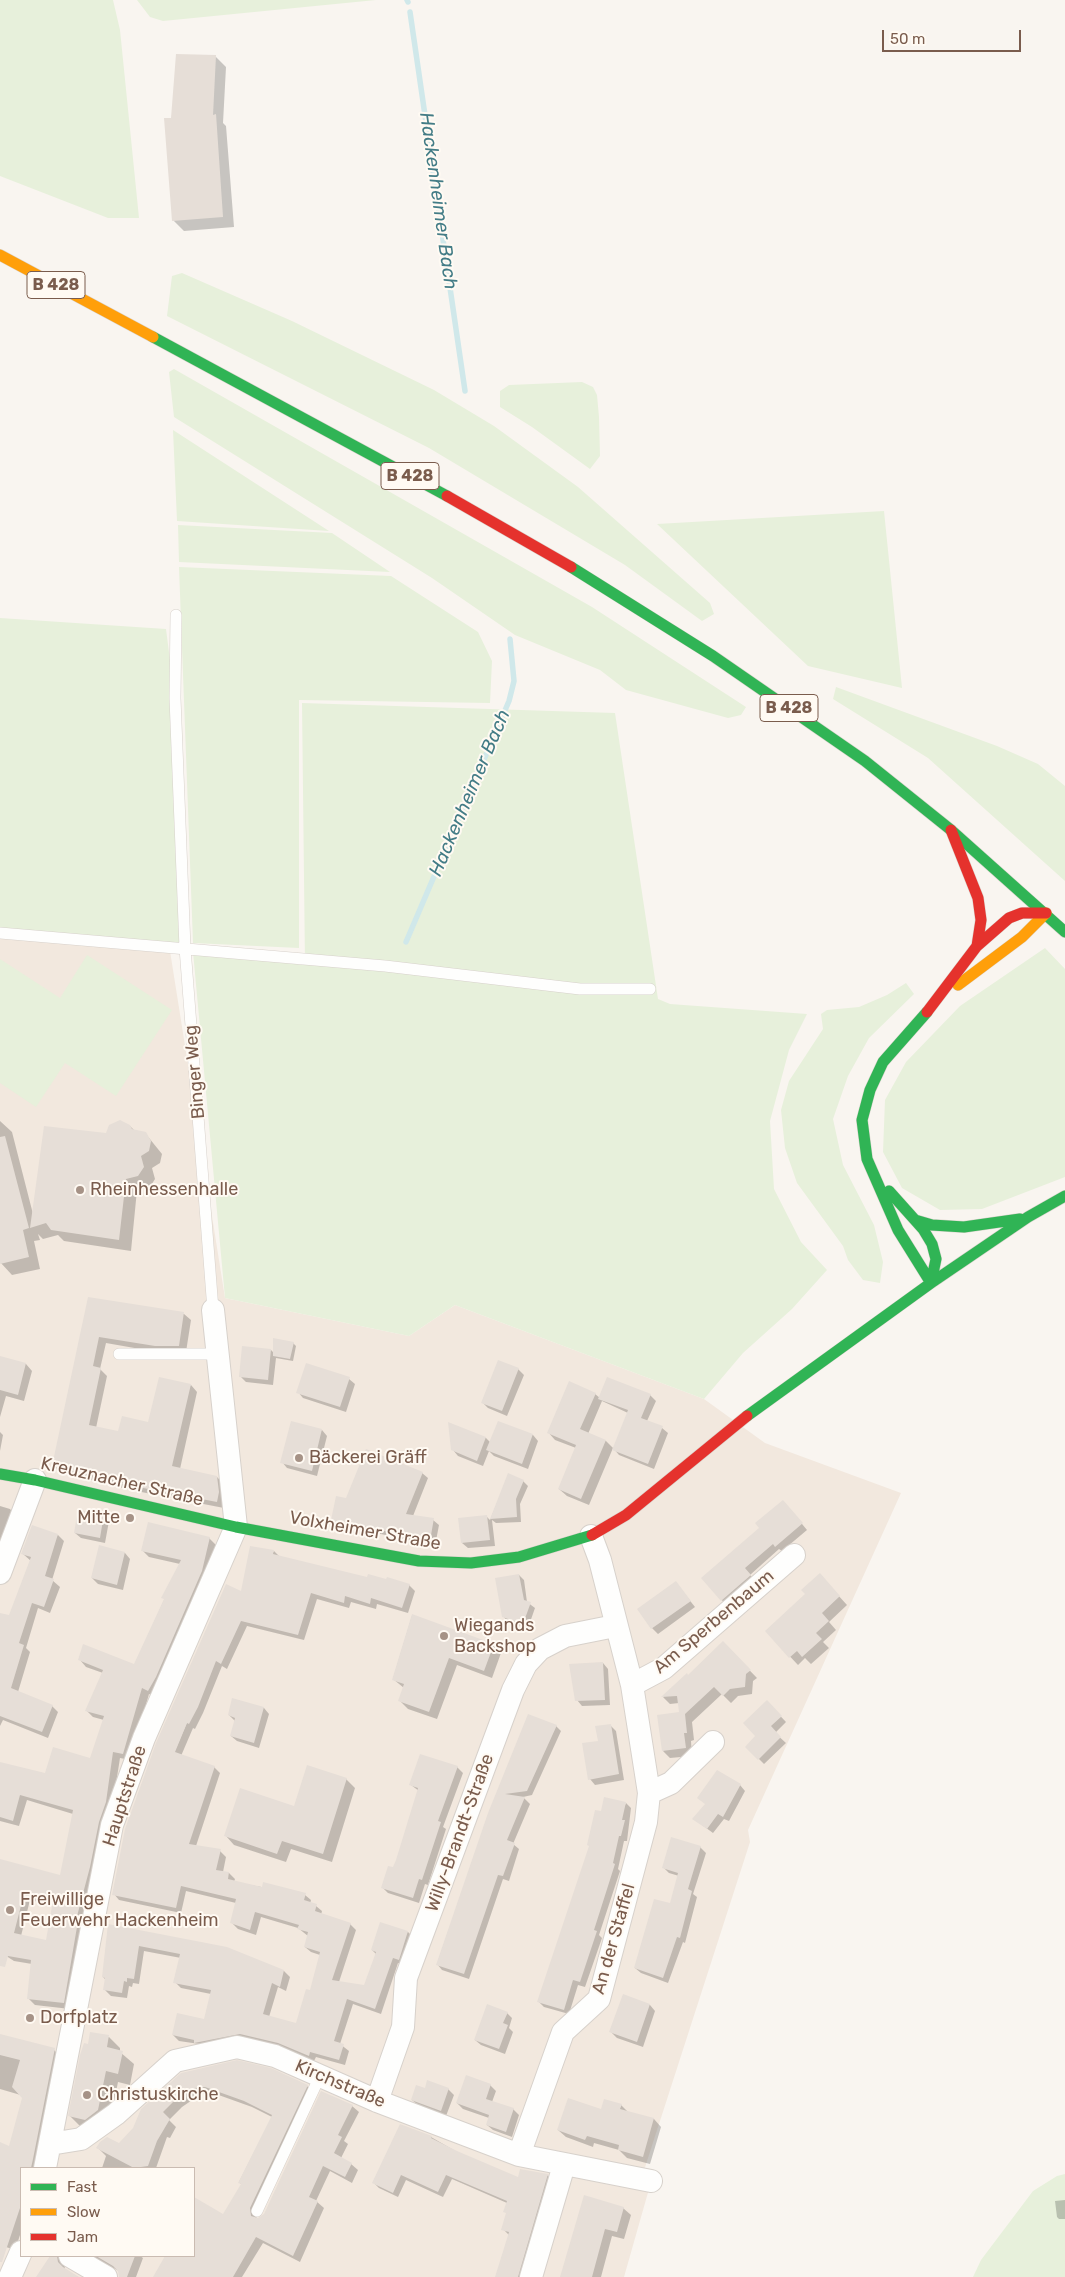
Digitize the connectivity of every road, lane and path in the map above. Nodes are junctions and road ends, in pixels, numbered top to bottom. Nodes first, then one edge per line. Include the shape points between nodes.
1 (0, 255) edge
2 (176, 615) dead end
3 (951, 830) junction
4 (1046, 913) junction
5 (1065, 932) edge
6 (0, 933) edge
7 (977, 946) junction
8 (184, 948) junction
9 (650, 989) dead end
10 (933, 1005) junction
11 (872, 1171) junction
12 (1065, 1196) edge
13 (1028, 1217) junction
14 (916, 1220) junction
15 (931, 1283) junction
16 (213, 1310) joint
17 (119, 1354) dead end
18 (218, 1354) junction
19 (0, 1474) edge
20 (35, 1480) junction
21 (236, 1527) junction
22 (591, 1536) junction
23 (794, 1555) dead end
24 (0, 1573) edge
25 (615, 1626) junction
26 (632, 1685) junction
27 (713, 1742) dead end
28 (649, 1793) junction
29 (320, 2076) junction
30 (377, 2101) junction
31 (50, 2144) junction
32 (520, 2156) junction
33 (564, 2166) junction
34 (45, 2167) edge
35 (651, 2181) dead end
36 (257, 2212) dead end
37 (20, 2254) edge
38 (72, 2257) edge
39 (10, 2277) edge
40 (106, 2277) edge
41 (531, 2277) edge

1 - 3 main road, B 428 via 480,513 619,596 713,656 865,761
2 - 8 lane, Binger Weg via 175,698
3 - 4 main road, B 428
3 - 7 main road via 978,898 981,920
4 - 5 main road, B 428
4 - 7 main road via 1022,913 1009,918
4 - 10 main road via 1022,937
6 - 8 lane
7 - 10 main road
8 - 9 lane via 385,966 580,989
8 - 16 lane, Binger Weg
10 - 11 main road via 894,1047 870,1090 862,1133
11 - 14 main road
11 - 15 main road via 898,1230
12 - 13 main road, Volxheimer Straße
13 - 14 main road via 964,1227 932,1225
13 - 15 main road, Volxheimer Straße
14 - 15 main road via 935,1251 936,1265
15 - 22 main road, Volxheimer Straße via 768,1399 638,1506
16 - 18 street, Binger Weg
17 - 18 lane
18 - 21 street, Binger Weg
19 - 20 main road, Kreuznacher Straße
20 - 21 main road, Kreuznacher Straße
20 - 24 street
21 - 22 main road, Volxheimer Straße via 393,1557 445,1563 519,1558
21 - 31 street, Hauptstraße via 144,1738 112,1824
22 - 25 street, An der Staffel via 600,1560
23 - 26 street, Am Sperbenbaum via 664,1668
25 - 26 street, An der Staffel
25 - 30 street, Willy-Brandt-Straße via 565,1636 540,1649 526,1664 513,1690 406,1978 403,2027
26 - 28 street, An der Staffel
27 - 28 street via 672,1783
28 - 32 street, An der Staffel via 646,1822 599,1999 563,2032
29 - 30 street, Kirchstraße
29 - 31 street, Kirchstraße via 269,2054 237,2047 175,2060 116,2114 81,2139
29 - 36 lane
30 - 32 street, Kirchstraße
31 - 34 street, Hauptstraße
32 - 33 street, Kirchstraße
33 - 35 street, Kirchstraße
33 - 41 street
37 - 39 street
38 - 40 street

